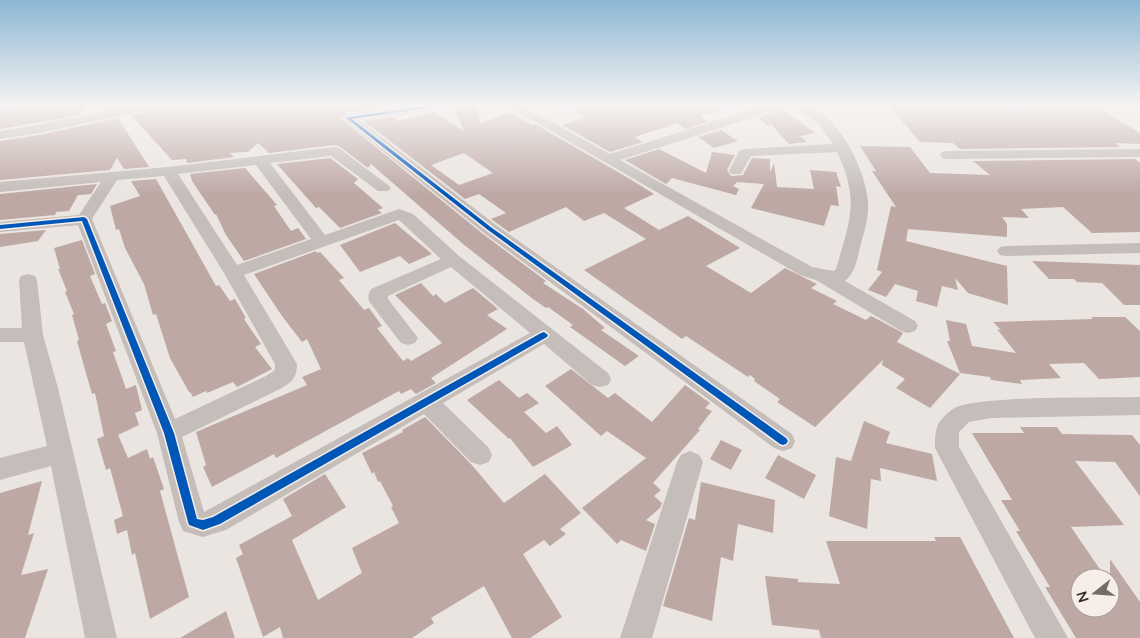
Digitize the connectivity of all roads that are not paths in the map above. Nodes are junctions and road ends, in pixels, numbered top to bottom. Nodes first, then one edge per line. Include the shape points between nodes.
1 (376, 136) edge
2 (567, 136) edge
3 (682, 136) edge
4 (833, 136) edge
5 (841, 148) junction
6 (1140, 153) edge
7 (947, 155) dead end
8 (609, 159) junction
9 (260, 160) junction
10 (168, 171) junction
11 (736, 171) dead end
12 (112, 176) junction
13 (0, 187) edge
14 (383, 188) dead end
15 (84, 219) junction
16 (0, 227) edge
17 (321, 242) junction
18 (1140, 248) edge
19 (1006, 251) dead end
20 (453, 260) junction
21 (233, 273) junction
22 (823, 276) junction
23 (28, 280) dead end
24 (908, 326) dead end
25 (33, 334) junction
26 (0, 335) edge
27 (544, 335) junction
28 (408, 338) dead end
29 (600, 380) dead end
30 (427, 402) junction
31 (1140, 406) edge
32 (168, 433) junction
33 (783, 441) dead end
34 (60, 454) junction
35 (480, 456) dead end
36 (690, 462) dead end
37 (0, 470) edge
38 (101, 638) edge
39 (636, 638) edge
40 (1052, 638) edge

1 - 33 street via 490,229
2 - 8 street
3 - 8 street
4 - 5 street
5 - 11 street via 749,152 744,154
5 - 22 street via 859,187 860,205 845,271 838,277
6 - 7 street
8 - 22 street via 806,271
9 - 10 street
9 - 14 street via 334,151
9 - 17 street
10 - 12 street
10 - 21 street
12 - 13 street
12 - 15 street
15 - 16 street
15 - 32 street
17 - 20 street via 399,214
17 - 21 street
18 - 19 street
20 - 27 street
20 - 28 street via 378,292 378,300
21 - 32 street via 286,364 286,374
22 - 24 street
23 - 25 street
25 - 26 street
25 - 34 street
27 - 29 street
27 - 30 street
30 - 32 street via 216,521 203,525 193,522
30 - 35 street
31 - 40 street via 991,410 962,414 947,429 947,448
34 - 37 street
34 - 38 street
36 - 39 street

